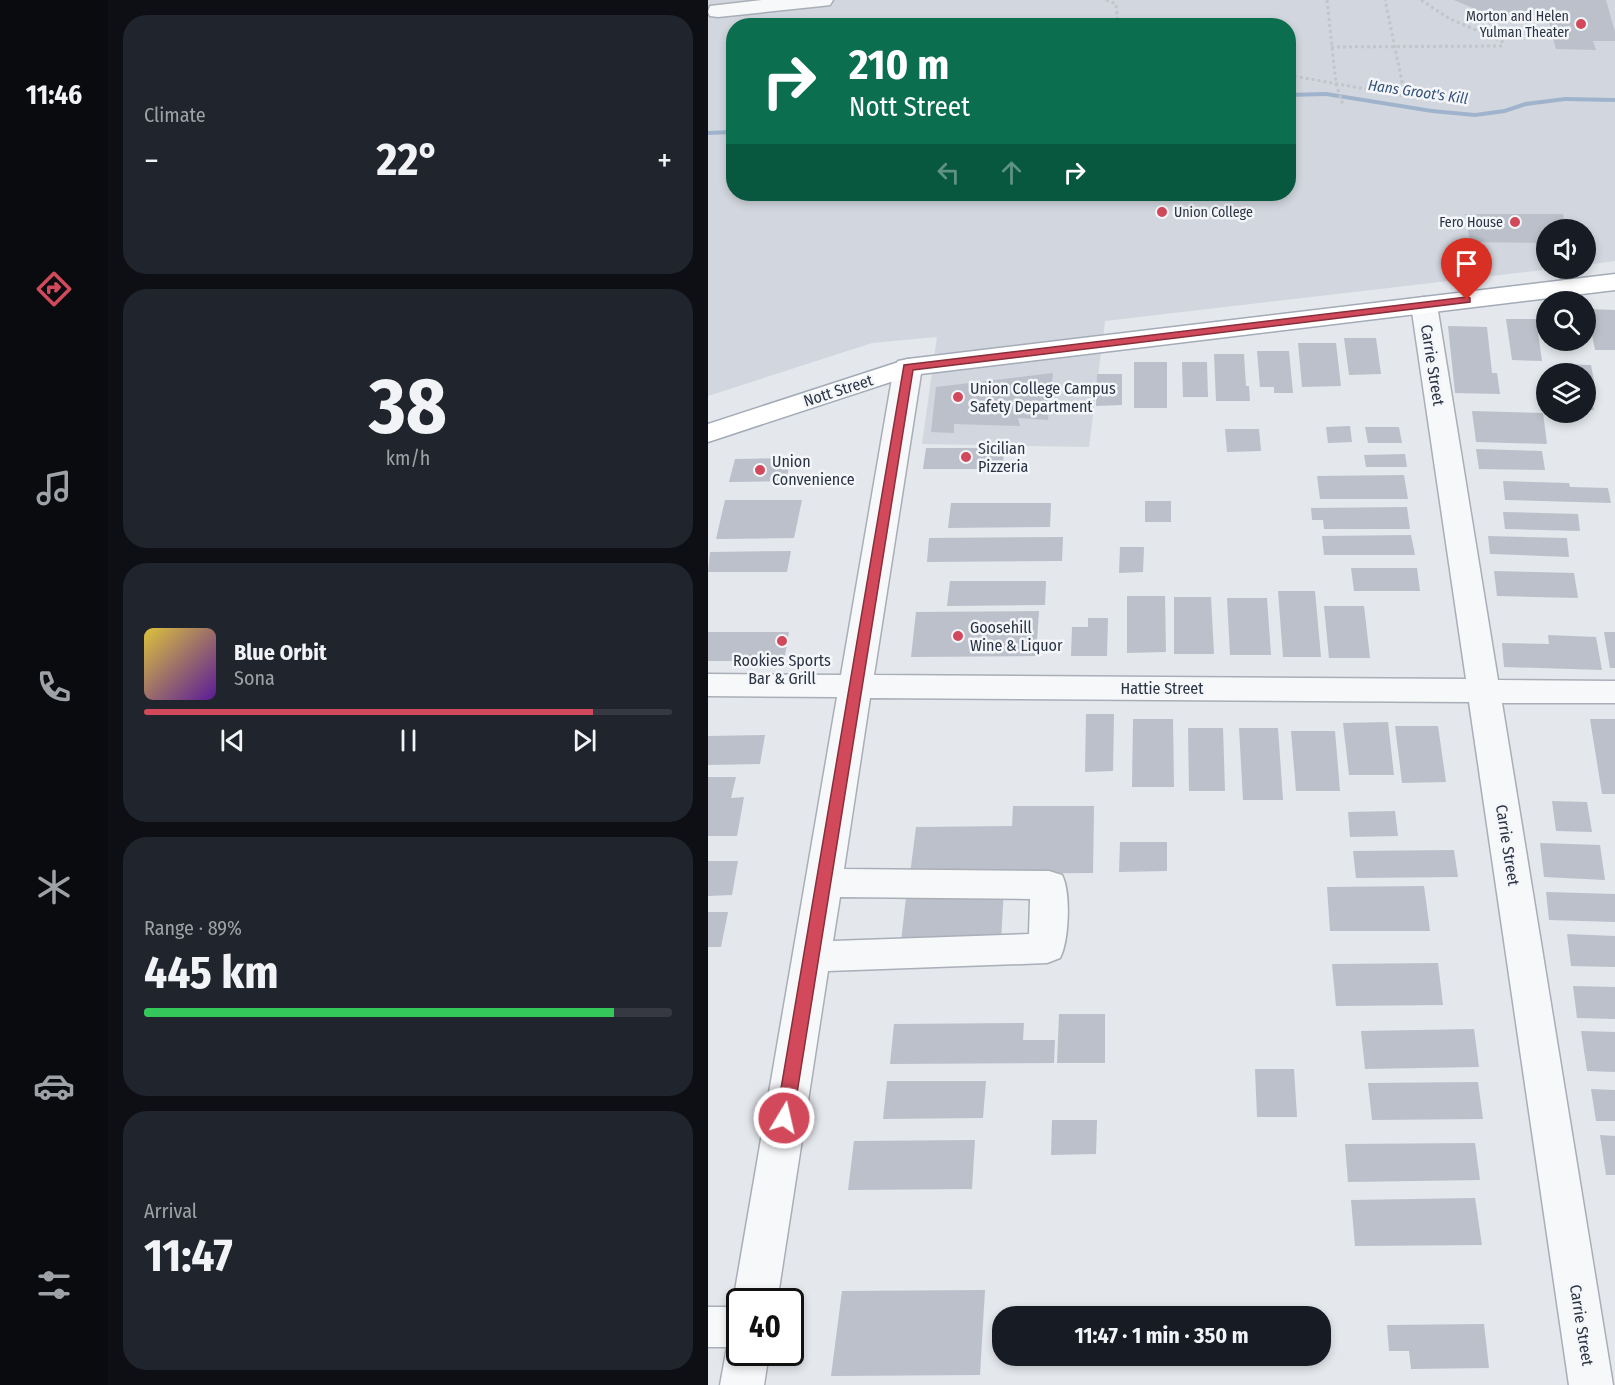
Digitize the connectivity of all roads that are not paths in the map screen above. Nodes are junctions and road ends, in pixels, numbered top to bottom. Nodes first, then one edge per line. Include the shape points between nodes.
1 (822, 0) edge
2 (718, 11) dead end
3 (1615, 282) edge
4 (1424, 305) junction
5 (908, 368) junction
6 (708, 433) edge
7 (708, 685) edge
8 (855, 686) junction
9 (1484, 689) junction
10 (1615, 692) edge
11 (823, 883) junction
12 (811, 957) junction
13 (756, 1288) edge
14 (708, 1327) edge
15 (726, 1327) edge
16 (745, 1366) edge
17 (742, 1385) edge
18 (1592, 1385) edge

1 - 2 street
3 - 4 main road, Nott Street
4 - 5 main road, Nott Street
4 - 9 street, Carrie Street
5 - 6 main road, Nott Street
5 - 8 street
7 - 8 street, Hattie Street
8 - 9 street, Hattie Street
8 - 11 street
9 - 10 street, Hattie Street
9 - 18 street, Carrie Street
11 - 12 street
11 - 12 street via 1049,885 1047,948
12 - 13 street
14 - 15 street
16 - 17 street

